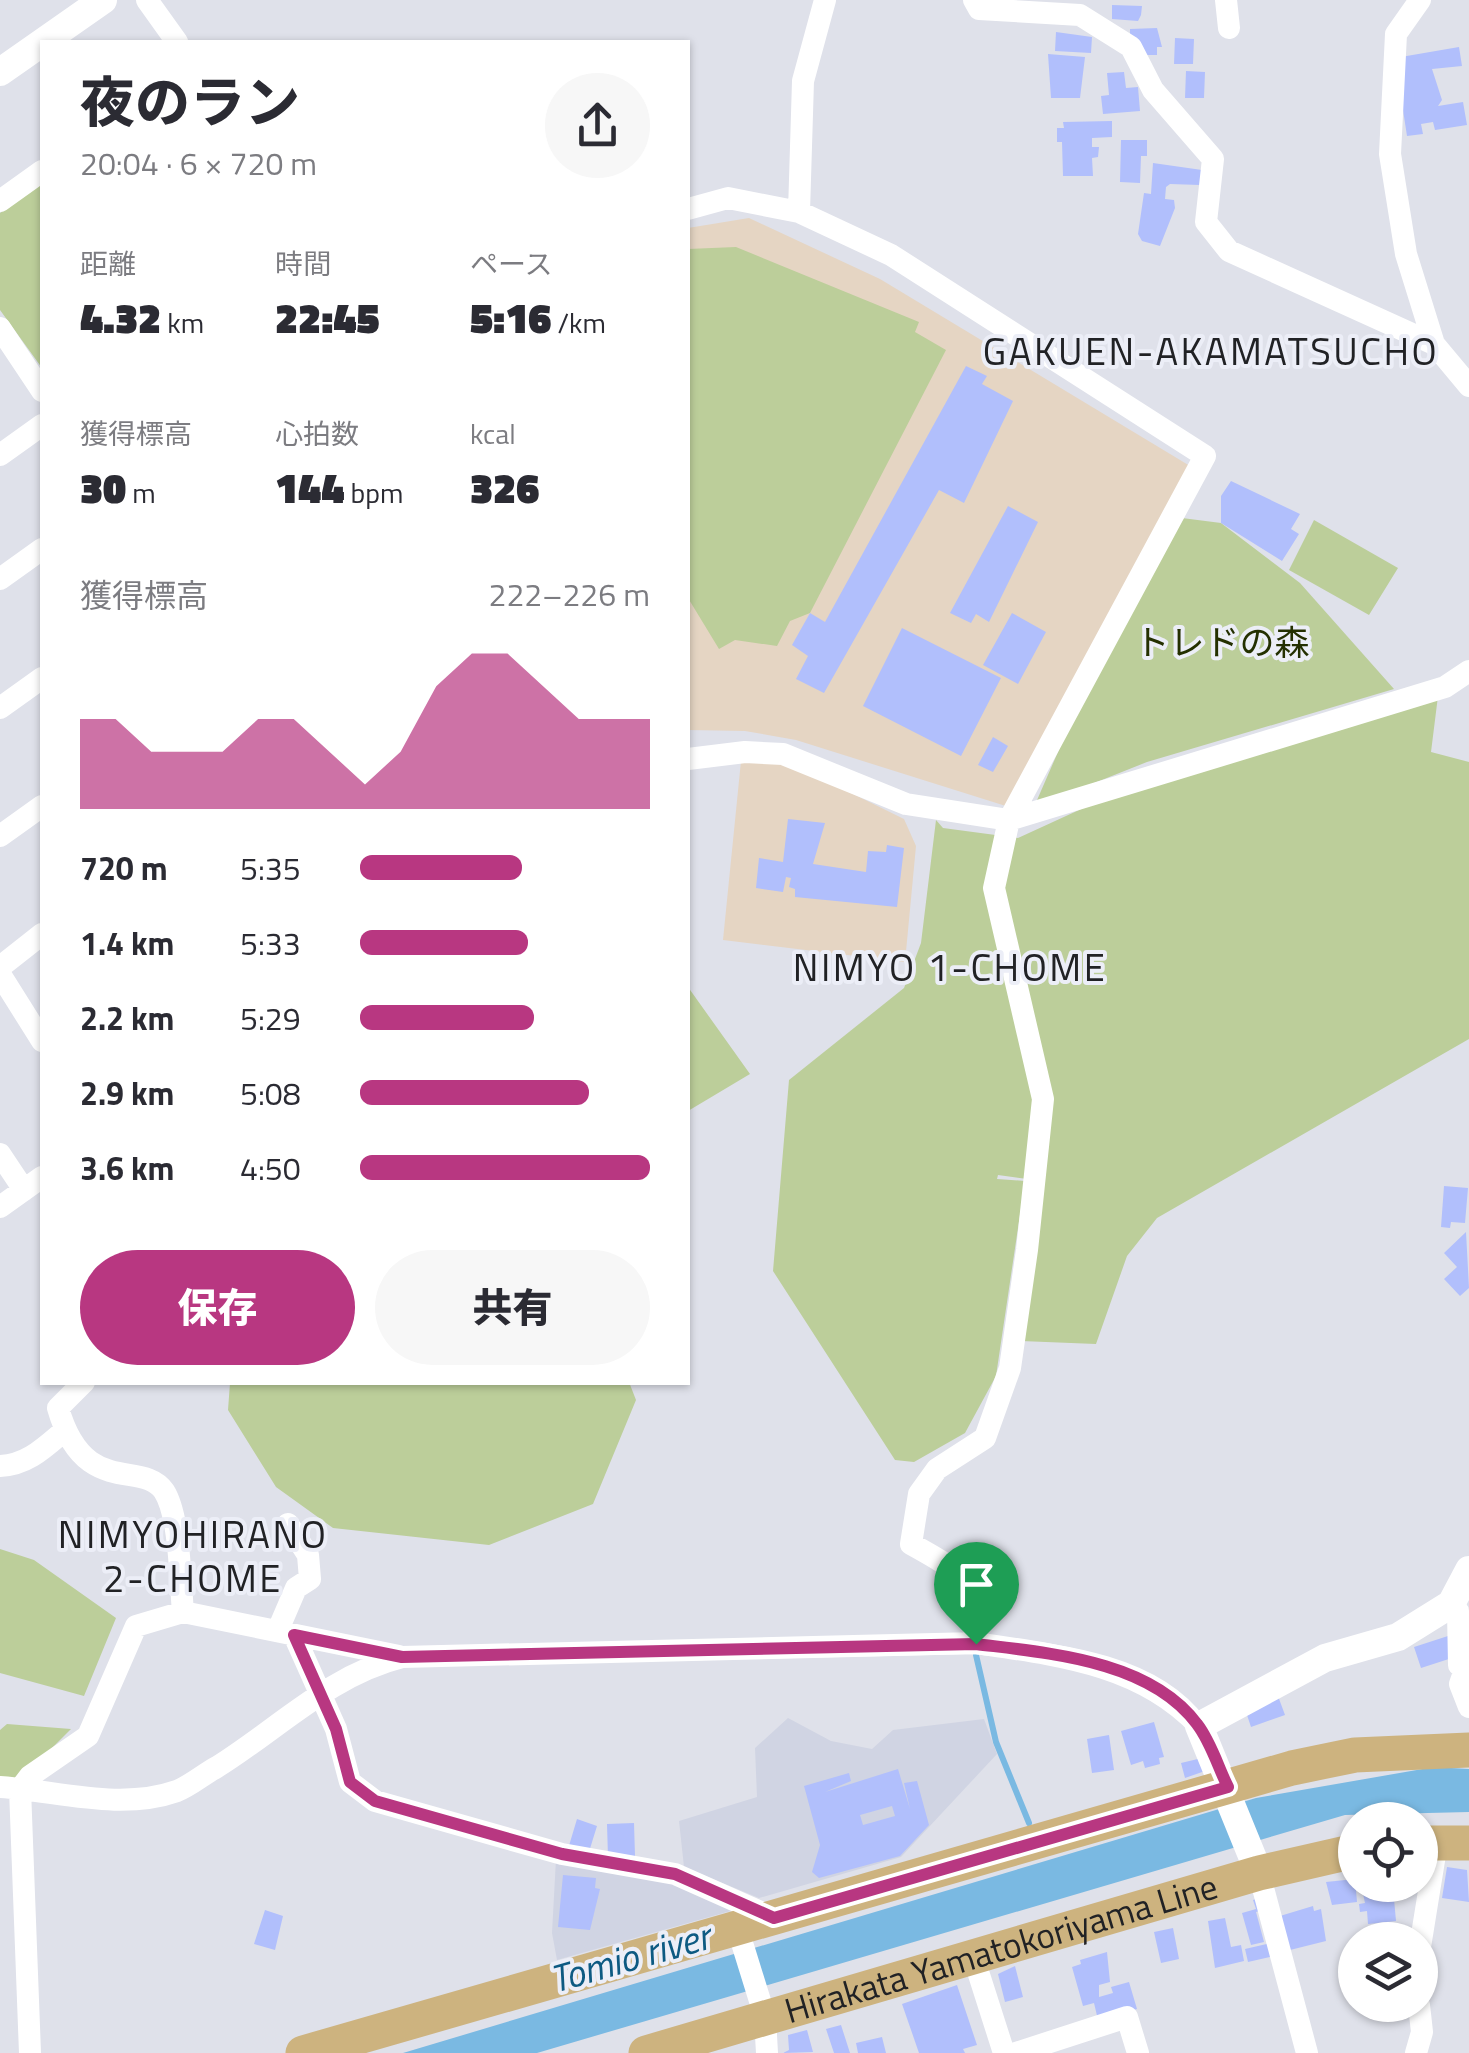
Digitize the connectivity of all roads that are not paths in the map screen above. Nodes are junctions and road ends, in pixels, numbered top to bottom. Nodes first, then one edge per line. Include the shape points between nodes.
1 (103, 0) edge
2 (147, 0) edge
3 (826, 0) edge
4 (974, 0) edge
5 (1226, 0) edge
6 (1420, 0) edge
7 (72, 7) edge
8 (1228, 28) dead end
9 (177, 40) edge
10 (0, 72) edge
11 (40, 172) edge
12 (0, 201) edge
13 (690, 208) edge
14 (799, 212) junction
15 (0, 329) edge
16 (1434, 344) junction
17 (1469, 386) edge
18 (40, 388) edge
19 (40, 426) edge
20 (0, 454) edge
21 (40, 551) edge
22 (0, 579) edge
23 (1469, 671) edge
24 (40, 679) edge
25 (0, 708) edge
26 (690, 758) edge
27 (40, 807) edge
28 (1010, 820) junction
29 (0, 836) edge
30 (40, 936) edge
31 (0, 970) edge
32 (40, 1038) edge
33 (0, 1154) edge
34 (33, 1184) edge
35 (0, 1207) edge
36 (81, 1385) edge
37 (64, 1431) junction
38 (0, 1466) edge
39 (288, 1524) dead end
40 (1462, 1588) edge
41 (184, 1612) junction
42 (286, 1633) junction
43 (976, 1644) junction
44 (402, 1657) junction
45 (320, 1692) junction
46 (1469, 1706) edge
47 (1199, 1726) junction
48 (1469, 1750) edge
49 (10, 1788) edge
50 (1229, 1792) junction
51 (1442, 1842) edge
52 (1338, 1853) edge
53 (1256, 1866) junction
54 (774, 1918) junction
55 (1425, 1922) edge
56 (740, 1936) junction
57 (974, 1959) junction
58 (762, 2009) junction
59 (1421, 2022) edge
60 (30, 2053) edge
61 (303, 2053) edge
62 (646, 2053) edge
63 (767, 2053) edge
64 (1004, 2053) edge
65 (1016, 2053) edge
66 (1138, 2053) edge
67 (1307, 2053) edge
68 (1416, 2053) edge

1 - 7 street
2 - 9 street
3 - 14 street via 804,81
4 - 16 street via 979,9 1080,16 1131,48 1153,90 1213,158 1206,222 1230,251
5 - 8 street
6 - 16 street via 1396,34 1390,154 1406,254
7 - 10 street
11 - 12 street
13 - 14 street via 728,198
14 - 28 street via 891,255 1205,456
15 - 18 street
16 - 17 street
19 - 20 street
21 - 22 street
23 - 28 street via 1444,686
24 - 25 street
26 - 28 street via 782,754 906,804
27 - 29 street
28 - 43 street via 994,888 1042,1099 1010,1368 984,1438 937,1469 920,1494 911,1544 968,1583
30 - 31 street
31 - 32 street
33 - 34 street
34 - 35 street
36 - 37 street via 58,1408
37 - 38 street via 33,1457
37 - 41 street via 97,1470 158,1483 166,1494
39 - 42 street via 308,1555 310,1579 296,1588
40 - 46 street via 1460,1665 1466,1667 1460,1684
40 - 47 street via 1398,1637 1326,1658
41 - 42 street
41 - 49 street via 136,1626 88,1736
42 - 44 street
42 - 45 street
43 - 44 street
43 - 47 street via 1055,1654 1128,1674
44 - 45 street
45 - 49 street via 178,1791 116,1801
45 - 54 street via 350,1782 375,1801 562,1854 675,1874
47 - 50 street
48 - 50 main road via 1356,1755
49 - 60 street
50 - 53 street
50 - 54 main road
51 - 55 street
52 - 53 main road, Hirakata Yamatokoriyama Line
53 - 57 main road, Hirakata Yamatokoriyama Line
53 - 67 street
54 - 56 main road
56 - 58 street
56 - 61 main road
57 - 58 main road, Hirakata Yamatokoriyama Line
57 - 64 street
58 - 62 main road, Hirakata Yamatokoriyama Line
58 - 63 street
59 - 68 street
65 - 66 street via 1127,2017

